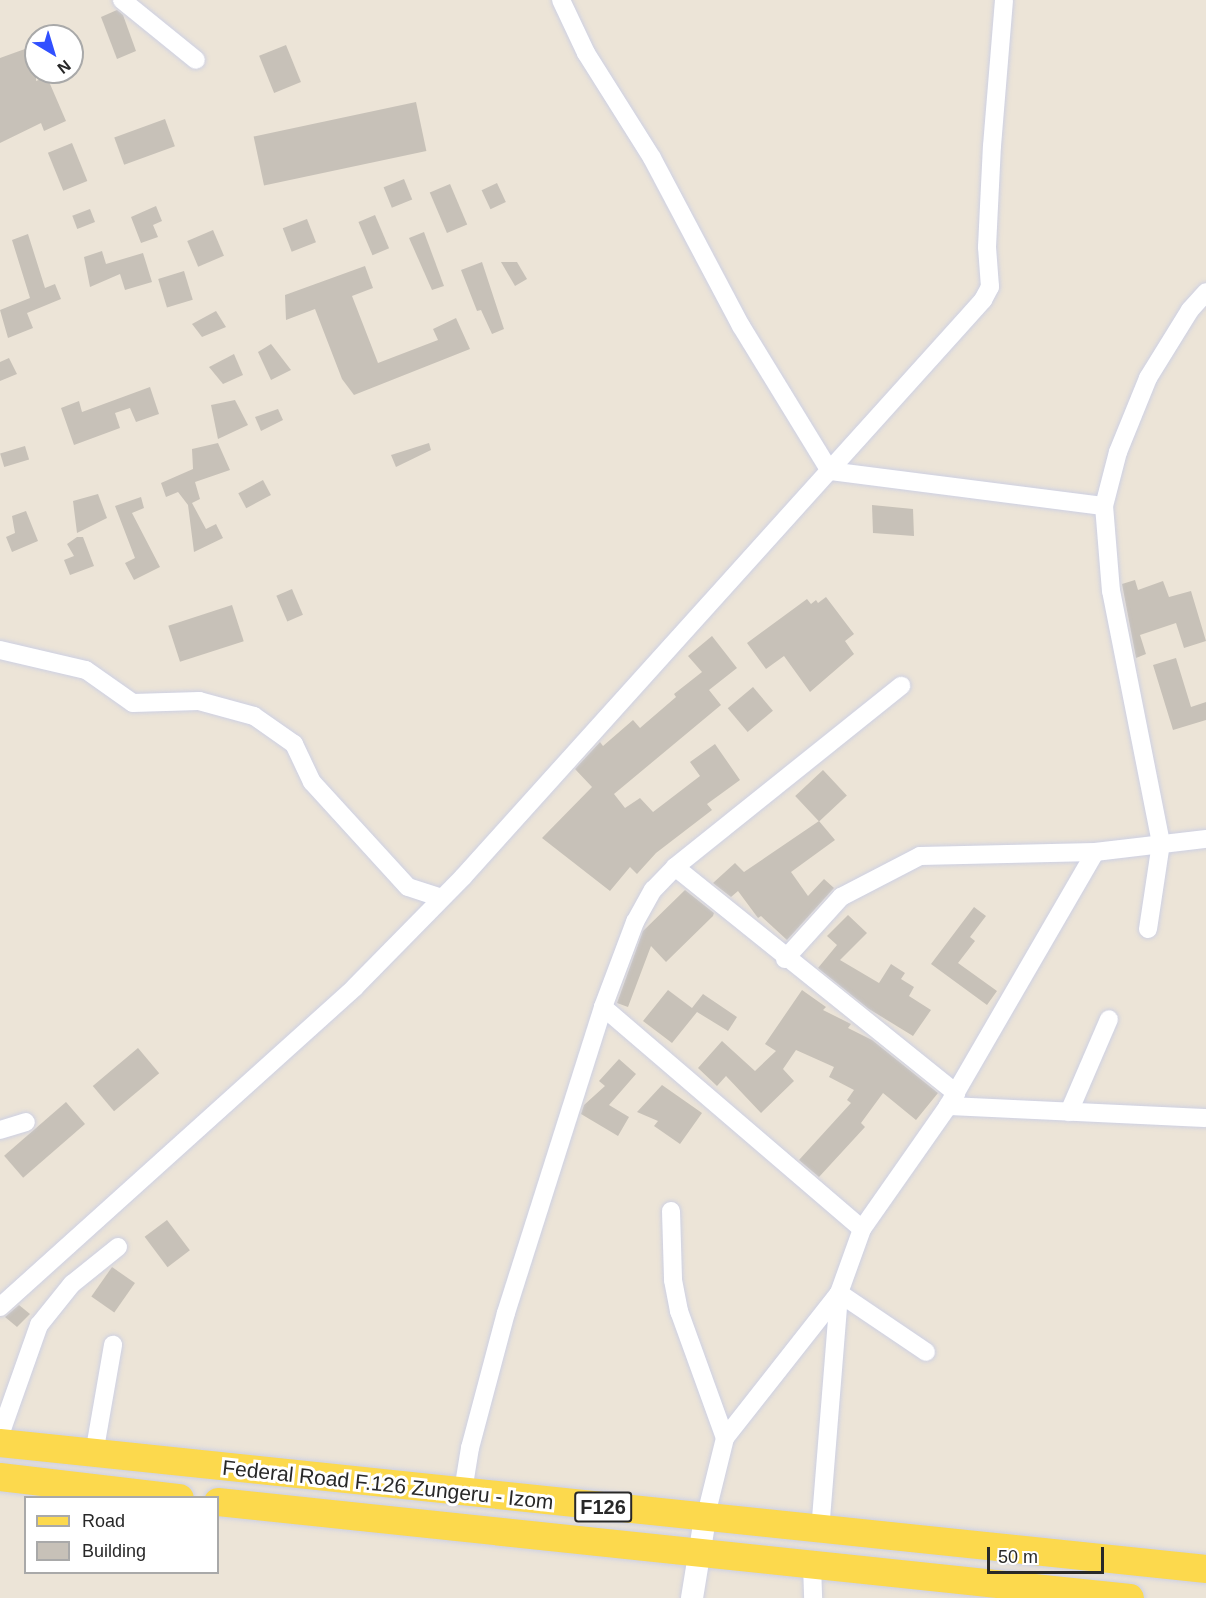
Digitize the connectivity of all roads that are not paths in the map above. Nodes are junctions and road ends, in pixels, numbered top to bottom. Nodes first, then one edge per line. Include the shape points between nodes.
1 (122, 0) edge
2 (561, 0) edge
3 (1004, 0) edge
4 (196, 60) dead end
5 (1206, 292) edge
6 (830, 471) junction
7 (1104, 506) junction
8 (0, 650) edge
9 (901, 686) dead end
10 (1206, 839) edge
11 (1161, 843) junction
12 (1095, 852) junction
13 (675, 867) junction
14 (441, 898) junction
15 (1148, 930) dead end
16 (785, 959) junction
17 (603, 1007) junction
18 (1109, 1020) dead end
19 (952, 1099) junction
20 (1069, 1112) junction
21 (1206, 1118) edge
22 (26, 1122) dead end
23 (0, 1130) edge
24 (671, 1210) dead end
25 (862, 1229) junction
26 (118, 1247) dead end
27 (839, 1293) junction
28 (0, 1307) edge
29 (113, 1345) dead end
30 (926, 1352) dead end
31 (0, 1435) edge
32 (724, 1438) junction
33 (0, 1443) edge
34 (94, 1454) junction
35 (0, 1477) edge
36 (463, 1491) junction
37 (171, 1496) edge
38 (219, 1502) edge
39 (705, 1519) junction
40 (820, 1531) junction
41 (701, 1554) junction
42 (812, 1565) junction
43 (1206, 1569) edge
44 (1080, 1596) edge
45 (692, 1598) edge
46 (813, 1598) edge
47 (1130, 1598) edge

1 - 4 street
2 - 6 street via 586,53 652,158 741,326
3 - 6 street via 987,247 990,287 983,300 902,386
5 - 7 street via 1190,310 1148,378 1118,452
6 - 7 street
6 - 14 street via 552,783
7 - 11 street via 1111,591
8 - 14 street via 86,670 133,703 199,701 254,716 289,739 312,782 408,887
9 - 13 street
10 - 11 street
11 - 12 street
11 - 15 street
12 - 16 street via 934,854 907,860 841,897
12 - 19 street
13 - 16 street
13 - 17 street via 653,890 635,922
14 - 28 street via 355,987
16 - 19 street
17 - 25 street
17 - 36 street via 506,1312 470,1448
18 - 20 street
19 - 20 street
19 - 25 street
20 - 21 street
22 - 23 street
24 - 32 street via 678,1304
25 - 27 street
26 - 31 street via 72,1284 39,1325
27 - 30 street
27 - 32 street
27 - 40 street
29 - 34 street
32 - 39 street
33 - 34 main road, Federal Road F.126 Zungeru - Izom / F126
34 - 36 main road, Federal Road F.126 Zungeru - Izom / F126
35 - 37 main road
36 - 39 main road, Federal Road F.126 Zungeru - Izom / F126
38 - 41 main road, Federal Road F.126 Zungeru - Izom / F126
39 - 40 main road, Federal Road F.126 Zungeru - Izom / F126
39 - 41 street
40 - 43 main road, Federal Road F.126 Zungeru - Izom / F126
41 - 42 main road, Federal Road F.126 Zungeru - Izom / F126
41 - 45 street
42 - 44 main road, Federal Road F.126 Zungeru - Izom / F126
42 - 46 street
44 - 47 main road, Federal Road F.126 Zungeru - Izom / F126

